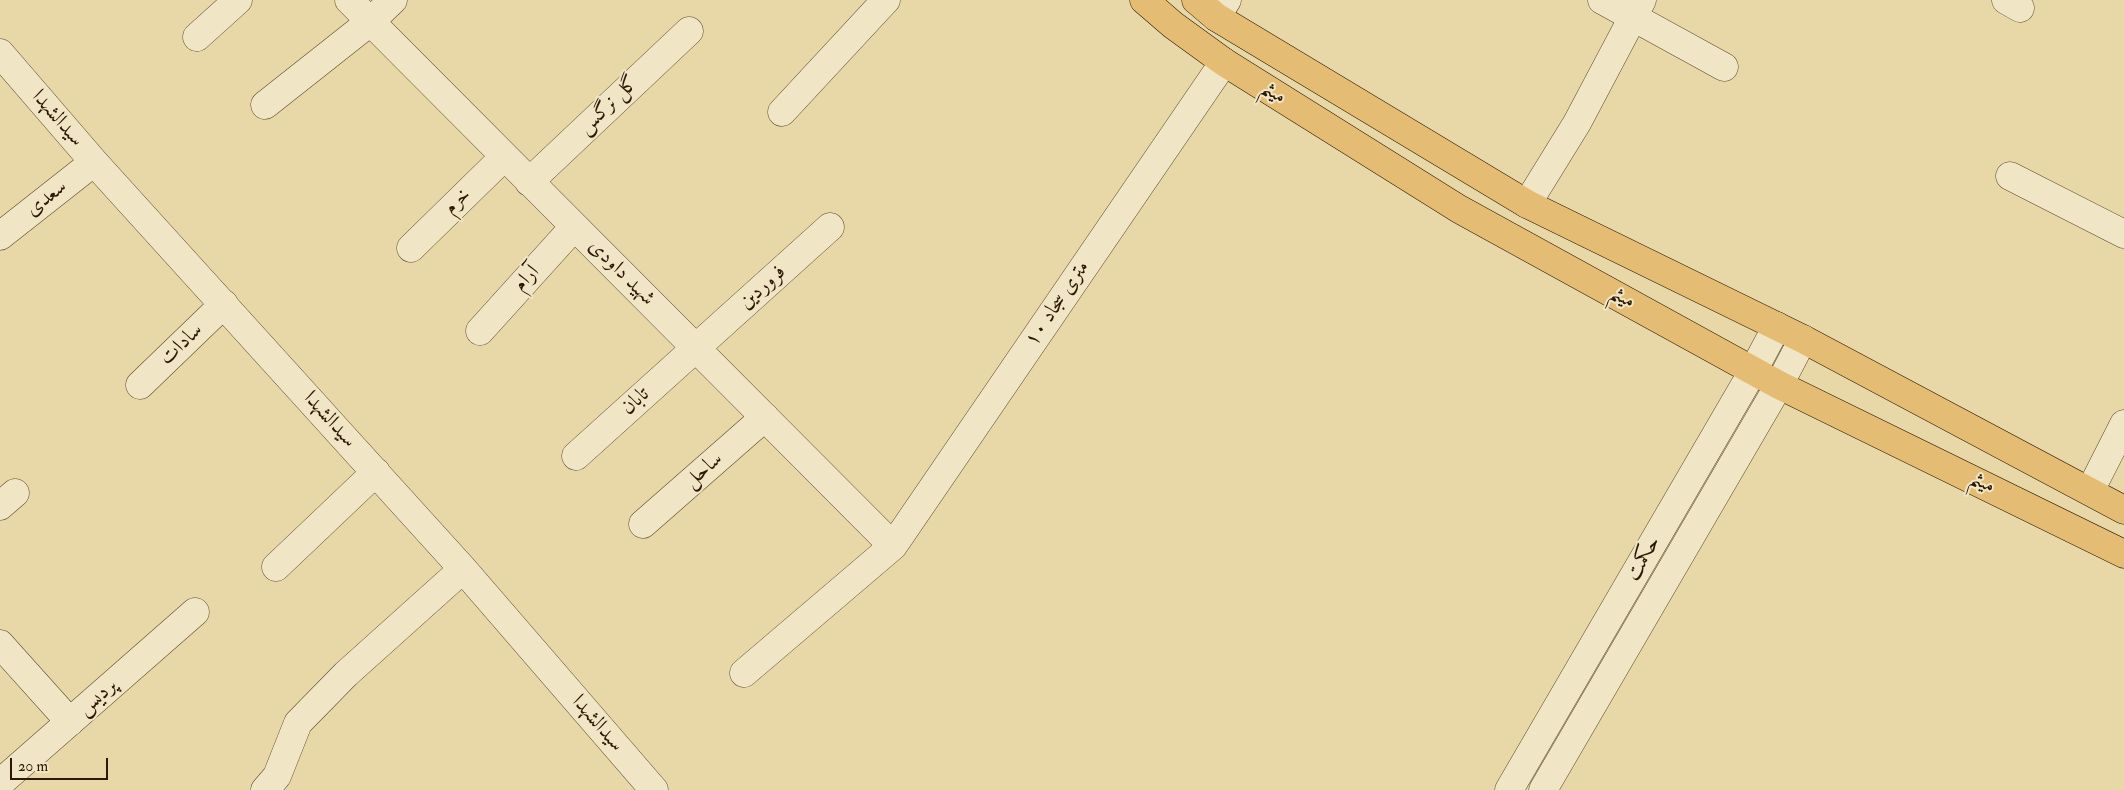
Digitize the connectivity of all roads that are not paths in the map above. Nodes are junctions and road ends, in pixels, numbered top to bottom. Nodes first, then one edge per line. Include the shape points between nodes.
1 (238, 0) edge
2 (349, 0) edge
3 (393, 0) edge
4 (886, 0) edge
5 (1144, 0) edge
6 (1602, 0) edge
7 (1213, 6) edge
8 (1638, 8) edge
9 (370, 22) junction
10 (689, 31) dead end
11 (197, 37) dead end
12 (0, 53) edge
13 (1224, 62) junction
14 (1724, 67) dead end
15 (265, 105) dead end
16 (782, 112) dead end
17 (504, 157) junction
18 (94, 162) junction
19 (2010, 176) dead end
20 (530, 182) junction
21 (1527, 204) junction
22 (574, 227) junction
23 (830, 227) dead end
24 (2124, 234) edge
25 (0, 236) edge
26 (411, 248) dead end
27 (224, 304) junction
28 (1777, 326) junction
29 (480, 330) dead end
30 (1803, 339) junction
31 (695, 348) junction
32 (1754, 371) junction
33 (140, 385) dead end
34 (1779, 385) junction
35 (765, 417) junction
36 (2124, 424) edge
37 (576, 456) dead end
38 (376, 472) junction
39 (2090, 491) junction
40 (2124, 510) edge
41 (643, 524) dead end
42 (893, 546) junction
43 (2124, 554) edge
44 (276, 567) dead end
45 (463, 570) junction
46 (195, 612) dead end
47 (0, 644) edge
48 (744, 673) dead end
49 (70, 722) junction
50 (0, 784) edge
51 (265, 790) edge
52 (654, 790) edge
53 (1509, 790) edge
54 (1543, 790) edge

1 - 11 street
2 - 9 street, شهید داودی
3 - 9 street
4 - 16 street
5 - 13 main road, میثم
6 - 8 street
7 - 21 main road, میثم
8 - 14 street
8 - 21 street via 1577,123
9 - 15 street
9 - 17 street, شهید داودی
10 - 20 street, گل نرگس
12 - 18 street, سیدالشهدا
13 - 32 main road, میثم via 1459,209
13 - 42 street, ۱۰ متری سجاد
17 - 20 street, شهید داودی
17 - 26 street, خرم
18 - 25 street, سعدی
18 - 27 street, سیدالشهدا
19 - 24 street
20 - 22 street, شهید داودی
21 - 28 main road, میثم
22 - 29 street, آرام
22 - 31 street, شهید داودی
23 - 31 street, فروردین
27 - 33 street, سادات
27 - 38 street, سیدالشهدا
28 - 30 main road, میثم
28 - 32 street, حکمت
30 - 34 street, حکمت
30 - 39 main road, میثم
31 - 35 street, شهید داودی
31 - 37 street, تابان
32 - 34 main road, میثم
32 - 53 street, حکمت
34 - 43 main road, میثم
34 - 54 street, حکمت
35 - 41 street, ساحل
35 - 42 street, شهید داودی
36 - 39 street
38 - 44 street
38 - 45 street, سیدالشهدا
39 - 40 main road, میثم
42 - 48 street, ۱۰ متری سجاد
45 - 51 street via 346,674 298,723 277,776
45 - 52 street, سیدالشهدا
46 - 49 street, پردیس
47 - 49 street
49 - 50 street, پردیس

